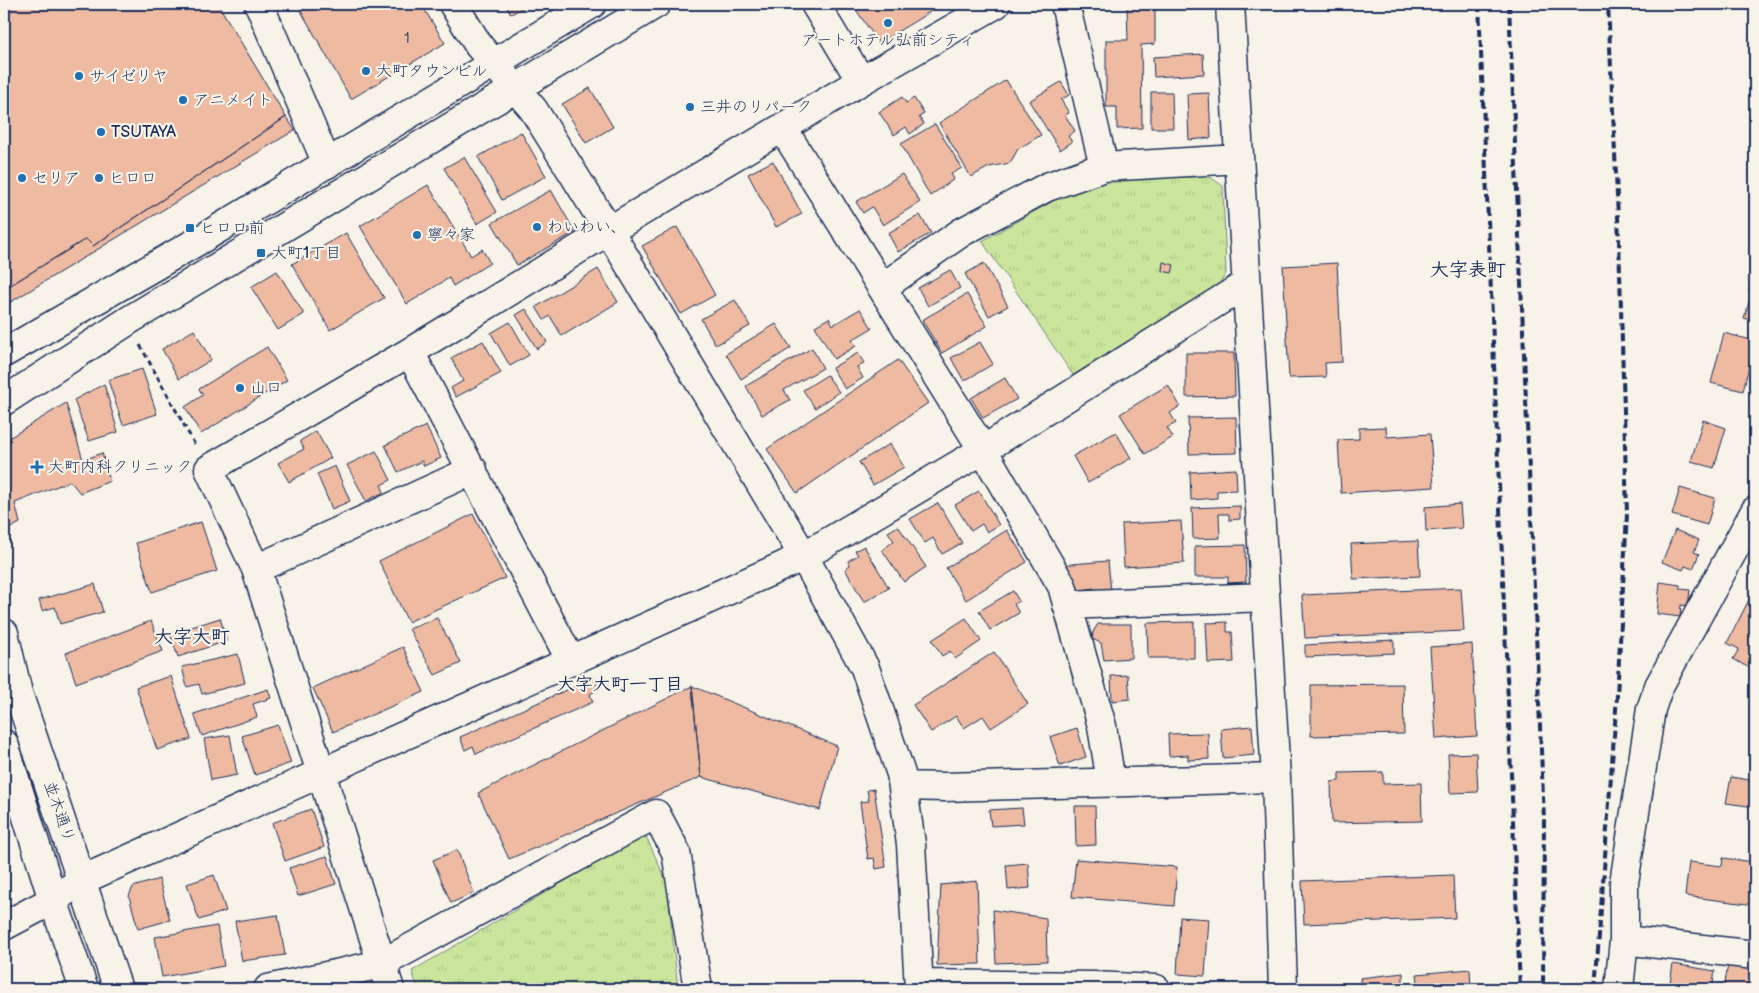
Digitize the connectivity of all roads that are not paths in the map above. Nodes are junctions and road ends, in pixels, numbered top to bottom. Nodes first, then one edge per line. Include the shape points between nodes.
1 (259, 4) edge
2 (453, 4) edge
3 (592, 4) edge
4 (656, 4) edge
5 (815, 4) edge
6 (996, 4) edge
7 (1065, 4) edge
8 (1230, 4) edge
9 (493, 63) junction
10 (861, 81) junction
11 (515, 88) junction
12 (783, 129) junction
13 (1239, 159) junction
14 (327, 164) junction
15 (1104, 167) junction
16 (609, 230) junction
17 (1246, 284) junction
18 (883, 288) junction
19 (410, 352) junction
20 (4, 353) edge
21 (4, 401) edge
22 (983, 450) junction
23 (473, 470) junction
24 (1755, 511) edge
25 (803, 555) junction
26 (256, 569) junction
27 (1265, 597) junction
28 (1067, 605) junction
29 (4, 633) edge
30 (571, 661) junction
31 (4, 744) edge
32 (322, 773) junction
33 (1276, 778) junction
34 (1112, 782) junction
35 (904, 786) junction
36 (82, 880) junction
37 (53, 900) junction
38 (4, 926) edge
39 (1624, 940) junction
40 (1755, 955) edge
41 (381, 964) junction
42 (919, 987) edge
43 (1094, 988) edge
44 (84, 989) edge
45 (118, 989) edge
46 (268, 989) edge
47 (390, 989) edge
48 (698, 989) edge
49 (1156, 989) edge
50 (1283, 989) edge
51 (1618, 989) edge

1 - 14 street
2 - 9 street
3 - 9 street
4 - 11 street
5 - 10 street
6 - 10 street
7 - 15 street
8 - 13 street
9 - 11 street
9 - 14 street
10 - 12 street
11 - 16 street via 533,109
11 - 21 street via 131,319
12 - 16 street
12 - 18 street
13 - 15 street
13 - 17 street
14 - 20 street
15 - 18 street via 1047,187 962,232
16 - 19 street
16 - 25 street
17 - 22 street
17 - 27 street
18 - 22 street
19 - 23 street
19 - 26 street via 209,469
22 - 25 street
22 - 28 street via 1062,586
23 - 26 street
23 - 30 street
24 - 39 street via 1658,686 1651,709 1624,883
25 - 30 street
25 - 35 street via 866,668
26 - 32 street
27 - 28 street
27 - 33 street
28 - 34 street via 1102,726
29 - 36 street, 並木通り via 18,693
30 - 32 street
31 - 37 street, 並木通り
32 - 36 street
32 - 41 street
33 - 34 street
33 - 50 street
34 - 35 street
35 - 42 street via 911,844
36 - 37 street
36 - 45 street, 並木通り
37 - 38 street
37 - 44 street, 並木通り
39 - 40 street
39 - 51 street
41 - 46 street
41 - 47 street
41 - 48 street via 656,814 676,852
42 - 43 street
43 - 49 street

